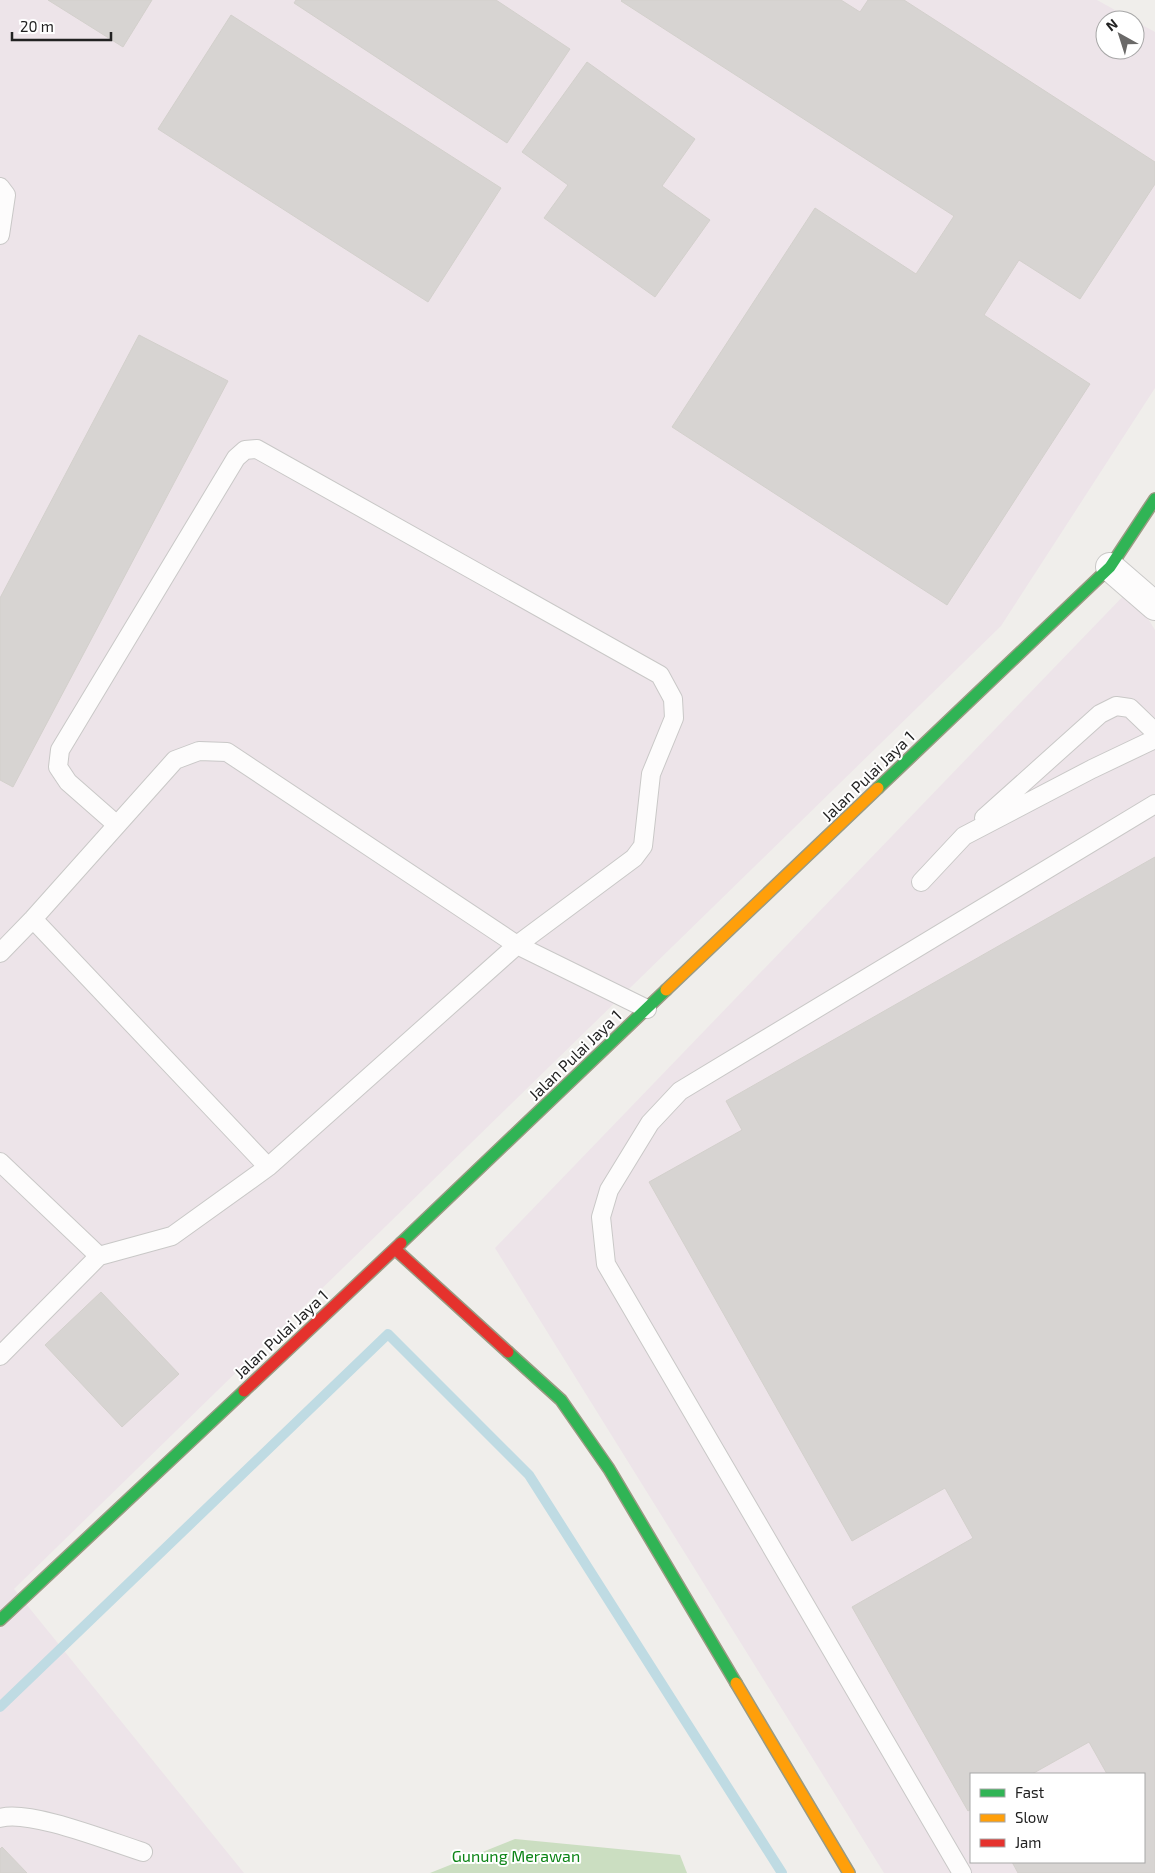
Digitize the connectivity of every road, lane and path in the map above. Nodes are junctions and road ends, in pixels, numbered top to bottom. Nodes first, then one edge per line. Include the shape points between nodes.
1 (0, 186) edge
2 (0, 235) edge
3 (1155, 499) edge
4 (1110, 567) junction
5 (1155, 606) edge
6 (1155, 732) edge
7 (1155, 739) edge
8 (1155, 804) edge
9 (117, 825) junction
10 (964, 836) junction
11 (921, 882) dead end
12 (34, 919) junction
13 (517, 945) junction
14 (0, 953) edge
15 (647, 1009) junction
16 (0, 1162) edge
17 (268, 1167) junction
18 (395, 1248) junction
19 (99, 1256) junction
20 (0, 1356) edge
21 (0, 1620) edge
22 (0, 1818) edge
23 (143, 1852) dead end
24 (848, 1873) edge
25 (962, 1873) edge

1 - 2 lane via 6,195
3 - 4 street, Jalan Pulai Jaya 1
4 - 5 street
4 - 15 street, Jalan Pulai Jaya 1
6 - 10 lane via 1130,708 1116,706 1100,714
7 - 10 lane
8 - 25 lane via 680,1091 650,1123 632,1151 609,1190 601,1217 606,1264
9 - 12 lane
9 - 13 lane via 175,760 199,752 227,752
9 - 13 lane via 68,782 58,767 60,750 236,458 245,450 257,449 660,675 672,699 674,718 650,774 643,846 634,858
10 - 11 lane
12 - 14 lane
12 - 17 lane
13 - 15 lane
13 - 17 lane
15 - 18 street, Jalan Pulai Jaya 1
16 - 19 lane
17 - 19 lane via 172,1236
18 - 21 street, Jalan Pulai Jaya 1
18 - 24 street via 562,1400 609,1468
19 - 20 lane
22 - 23 lane via 9,1815 39,1819

